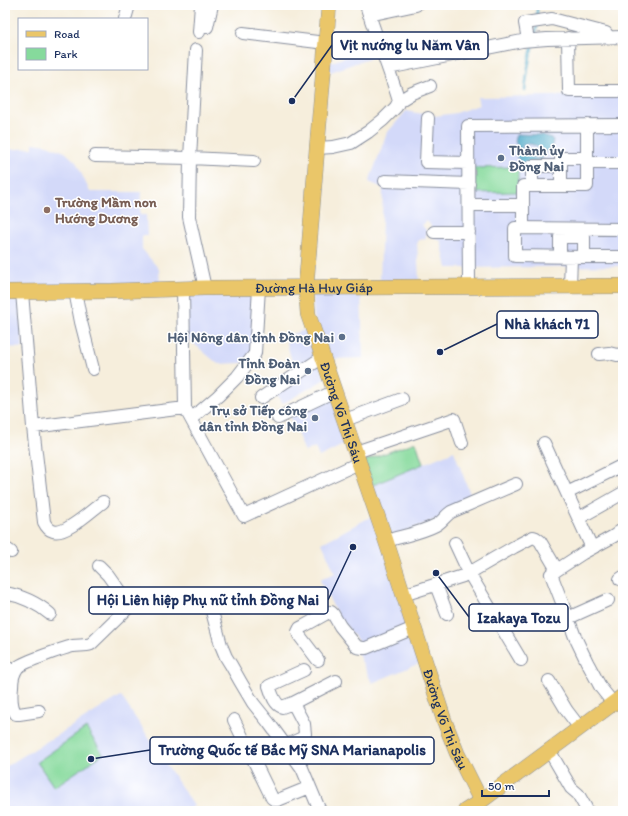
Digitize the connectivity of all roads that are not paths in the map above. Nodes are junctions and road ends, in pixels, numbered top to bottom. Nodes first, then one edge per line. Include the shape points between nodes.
1 (129, 5) edge
2 (201, 5) edge
3 (212, 5) edge
4 (329, 5) edge
5 (416, 5) edge
6 (368, 10) edge
7 (125, 18) edge
8 (243, 33) dead end
9 (623, 37) edge
10 (568, 38) junction
11 (525, 41) junction
12 (326, 43) junction
13 (196, 50) dead end
14 (388, 68) junction
15 (430, 86) dead end
16 (623, 91) edge
17 (399, 101) junction
18 (428, 118) dead end
19 (623, 125) edge
20 (587, 126) junction
21 (317, 148) junction
22 (95, 156) dead end
23 (190, 158) junction
24 (254, 161) dead end
25 (587, 161) junction
26 (468, 163) junction
27 (623, 163) edge
28 (561, 166) junction
29 (385, 181) dead end
30 (468, 184) junction
31 (532, 186) junction
32 (561, 186) junction
33 (523, 205) junction
34 (469, 206) junction
35 (523, 228) junction
36 (623, 228) edge
37 (434, 232) dead end
38 (469, 232) junction
39 (572, 233) junction
40 (565, 257) junction
41 (584, 257) junction
42 (623, 257) edge
43 (469, 286) junction
44 (570, 286) junction
45 (623, 286) edge
46 (306, 287) junction
47 (205, 288) junction
48 (259, 288) junction
49 (183, 289) junction
50 (75, 291) junction
51 (5, 292) edge
52 (22, 292) junction
53 (599, 354) dead end
54 (623, 354) edge
55 (323, 358) junction
56 (93, 369) dead end
57 (335, 392) junction
58 (261, 398) dead end
59 (402, 399) dead end
60 (185, 408) junction
61 (278, 418) dead end
62 (191, 419) junction
63 (345, 420) junction
64 (33, 427) junction
65 (462, 443) dead end
66 (544, 443) dead end
67 (358, 458) junction
68 (623, 465) edge
69 (516, 484) dead end
70 (567, 493) junction
71 (623, 494) edge
72 (103, 502) dead end
73 (578, 518) junction
74 (623, 529) edge
75 (386, 541) junction
76 (456, 543) dead end
77 (592, 548) junction
78 (99, 566) dead end
79 (557, 570) junction
80 (469, 573) junction
81 (436, 585) junction
82 (5, 593) edge
83 (403, 595) junction
84 (253, 599) dead end
85 (608, 600) dead end
86 (210, 604) junction
87 (130, 606) junction
88 (50, 614) dead end
89 (447, 614) dead end
90 (568, 618) junction
91 (414, 628) junction
92 (318, 660) dead end
93 (521, 660) dead end
94 (5, 665) edge
95 (304, 670) dead end
96 (14, 674) junction
97 (336, 681) dead end
98 (549, 681) dead end
99 (618, 700) edge
100 (293, 703) junction
101 (9, 704) edge
102 (39, 711) dead end
103 (234, 720) dead end
104 (580, 728) junction
105 (285, 746) junction
106 (549, 750) junction
107 (310, 787) junction
108 (481, 801) junction
109 (586, 808) dead end
110 (320, 811) edge
111 (465, 811) edge

1 - 7 street
2 - 3 street via 203,30
4 - 12 main road, Đường Võ Thị Sáu
5 - 6 street
6 - 14 street
8 - 12 street
9 - 10 street
9 - 11 street via 552,19 525,24
10 - 11 street
10 - 16 street via 569,91
11 - 14 street
12 - 21 main road, Đường Võ Thị Sáu
13 - 23 street
14 - 17 street
15 - 17 street
17 - 21 street via 383,120 352,143 333,148
18 - 26 street via 426,162
19 - 20 street
20 - 25 street
20 - 26 street via 468,126
21 - 46 main road, Đường Võ Thị Sáu
22 - 23 street
23 - 24 street
23 - 47 street via 190,217
25 - 27 street
25 - 28 street via 561,158
25 - 32 street via 587,186
26 - 30 street
28 - 31 street via 532,166
28 - 32 street
29 - 30 street
30 - 34 street
31 - 32 street
31 - 33 street via 523,186
33 - 34 street
33 - 35 street
34 - 38 street
35 - 39 street
35 - 40 street via 515,228 514,256
36 - 39 street
37 - 38 street
38 - 43 street
39 - 40 street via 560,237
39 - 41 street via 584,237
40 - 41 street
40 - 44 street
41 - 42 street
43 - 44 main road, Đường Hà Huy Giáp
43 - 46 main road, Đường Hà Huy Giáp
44 - 45 main road, Đường Hà Huy Giáp
46 - 48 main road, Đường Hà Huy Giáp
46 - 55 main road, Đường Võ Thị Sáu via 308,314
47 - 48 main road, Đường Hà Huy Giáp
47 - 49 main road, Đường Hà Huy Giáp
48 - 62 street via 254,355 218,396
49 - 50 main road, Đường Hà Huy Giáp
49 - 60 street
50 - 52 main road, Đường Hà Huy Giáp
50 - 56 street
51 - 52 main road, Đường Hà Huy Giáp
52 - 64 street
53 - 54 street
55 - 57 main road, Đường Võ Thị Sáu
55 - 58 street
57 - 61 street
57 - 63 main road, Đường Võ Thị Sáu
59 - 63 street
60 - 62 street
60 - 64 street
62 - 67 street via 244,516
63 - 67 main road, Đường Võ Thị Sáu
64 - 72 street via 44,522 48,527 54,532 61,532
65 - 67 street via 454,419
66 - 70 street
67 - 75 main road, Đường Võ Thị Sáu
68 - 70 street
69 - 75 street via 451,512 438,524
70 - 73 street
71 - 73 street
73 - 77 street
74 - 77 street
75 - 83 main road, Đường Võ Thị Sáu
76 - 80 street
77 - 79 street
78 - 87 street
79 - 80 street via 540,541 534,537
79 - 90 street via 551,574
80 - 81 street
80 - 93 street
81 - 83 street
81 - 89 street
82 - 88 street via 36,603
83 - 91 main road, Đường Võ Thị Sáu
84 - 86 street
85 - 90 street
86 - 87 street via 170,601
86 - 105 street via 226,657 247,695
87 - 96 street via 91,644 74,646 29,662 18,668
90 - 99 street via 601,688
91 - 92 street via 366,648 359,648 329,612 300,628 298,632
91 - 108 main road, Đường Võ Thị Sáu via 452,741
94 - 96 street
95 - 100 street via 269,686 278,705 282,707
96 - 101 street
97 - 100 street
98 - 104 street
99 - 104 main road
100 - 105 street via 304,724 305,734
101 - 102 street via 16,714
103 - 107 street via 272,798 278,800
104 - 106 main road
105 - 107 street via 302,768
106 - 108 main road
106 - 109 street
107 - 110 street
108 - 111 main road

